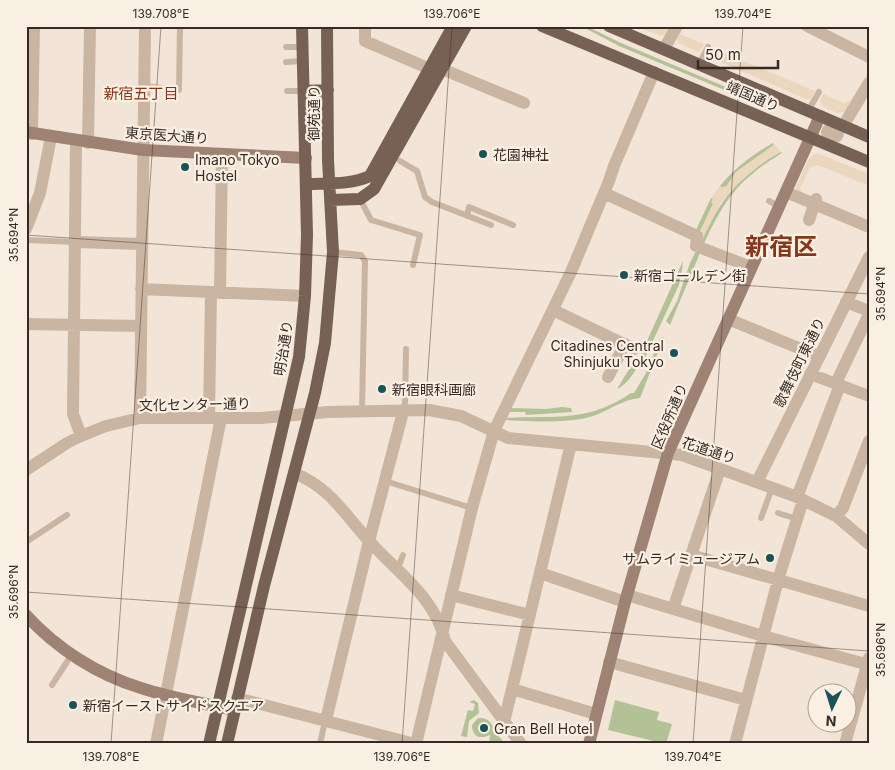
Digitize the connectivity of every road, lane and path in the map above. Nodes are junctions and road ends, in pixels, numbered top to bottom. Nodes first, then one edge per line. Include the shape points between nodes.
1 (34, 26) edge
2 (90, 26) edge
3 (145, 26) edge
4 (180, 26) edge
5 (302, 26) edge
6 (327, 26) edge
7 (365, 26) edge
8 (454, 26) edge
9 (466, 26) edge
10 (542, 26) edge
11 (609, 26) edge
12 (677, 26) edge
13 (808, 26) edge
14 (303, 46) junction
15 (286, 47) dead end
16 (708, 47) dead end
17 (664, 49) junction
18 (869, 57) edge
19 (303, 61) junction
20 (286, 62) dead end
21 (699, 64) junction
22 (436, 69) junction
23 (654, 72) junction
24 (869, 83) edge
25 (145, 86) junction
26 (328, 90) junction
27 (287, 91) dead end
28 (304, 91) junction
29 (819, 92) dead end
30 (524, 103) dead end
31 (814, 113) junction
32 (843, 126) junction
33 (29, 133) edge
34 (51, 137) junction
35 (811, 137) junction
36 (869, 137) edge
37 (82, 142) junction
38 (143, 150) junction
39 (222, 154) junction
40 (306, 158) junction
41 (400, 161) dead end
42 (869, 162) edge
43 (329, 183) junction
44 (307, 184) junction
45 (604, 192) junction
46 (786, 192) junction
47 (360, 199) junction
48 (816, 199) dead end
49 (330, 200) junction
50 (467, 216) junction
51 (809, 220) dead end
52 (513, 225) dead end
53 (491, 226) dead end
54 (869, 227) edge
55 (26, 229) edge
56 (26, 240) edge
57 (75, 242) junction
58 (142, 244) junction
59 (333, 252) junction
60 (869, 256) edge
61 (414, 265) dead end
62 (751, 267) junction
63 (141, 289) junction
64 (216, 292) junction
65 (305, 296) junction
66 (846, 302) junction
67 (553, 310) junction
68 (869, 312) edge
69 (728, 319) junction
70 (26, 324) edge
71 (74, 325) junction
72 (140, 326) junction
73 (406, 349) dead end
74 (818, 356) junction
75 (810, 374) junction
76 (608, 377) dead end
77 (838, 384) junction
78 (869, 396) edge
79 (362, 411) junction
80 (403, 412) junction
81 (310, 414) junction
82 (286, 416) junction
83 (140, 418) junction
84 (215, 418) junction
85 (494, 431) junction
86 (82, 436) junction
87 (869, 441) edge
88 (570, 444) junction
89 (668, 453) junction
90 (720, 469) junction
91 (26, 470) edge
92 (294, 473) junction
93 (385, 481) junction
94 (757, 482) junction
95 (772, 488) junction
96 (800, 498) junction
97 (472, 508) junction
98 (778, 513) dead end
99 (67, 515) dead end
100 (836, 516) junction
101 (761, 518) dead end
102 (797, 519) junction
103 (369, 541) junction
104 (26, 542) edge
105 (869, 544) edge
106 (403, 555) dead end
107 (690, 555) junction
108 (540, 573) junction
109 (399, 575) junction
110 (778, 580) junction
111 (451, 595) junction
112 (626, 599) junction
113 (869, 606) edge
114 (673, 609) junction
115 (26, 615) edge
116 (530, 615) junction
117 (443, 630) junction
118 (763, 636) junction
119 (72, 654) junction
120 (609, 662) junction
121 (868, 662) edge
122 (52, 685) dead end
123 (512, 689) junction
124 (166, 695) junction
125 (746, 700) junction
126 (236, 704) junction
127 (218, 706) junction
128 (596, 714) junction
129 (326, 720) junction
130 (504, 722) junction
131 (738, 743) edge
132 (156, 744) edge
133 (209, 744) edge
134 (227, 744) edge
135 (320, 744) edge
136 (415, 744) edge
137 (522, 744) edge
138 (589, 744) edge
139 (845, 744) edge

1 - 33 street
2 - 37 street
3 - 25 street
4 - 25 lane via 179,90
5 - 14 main road, 御苑通り
6 - 26 main road, 御苑通り
7 - 22 street via 365,41
8 - 22 main road
9 - 22 main road
10 - 23 main road, 靖国通り
11 - 17 main road, 靖国通り
12 - 17 street
13 - 18 street
14 - 15 lane
14 - 19 main road, 御苑通り
16 - 21 lane
17 - 21 main road, 靖国通り
19 - 20 lane
19 - 28 main road, 御苑通り
21 - 31 main road, 靖国通り
22 - 30 street
22 - 43 main road via 370,176 359,181
22 - 47 main road via 374,189
23 - 35 main road, 靖国通り
23 - 45 street
24 - 32 street
25 - 38 street
26 - 28 main road
26 - 43 main road, 御苑通り
27 - 28 lane
28 - 40 main road, 御苑通り
29 - 31 lane
31 - 32 main road, 靖国通り
31 - 35 street, 区役所通り
32 - 36 main road, 靖国通り
33 - 34 street, 東京医大通り
34 - 37 street, 東京医大通り
34 - 55 street via 40,193
35 - 42 main road, 靖国通り
35 - 46 street, 区役所通り
37 - 38 street, 東京医大通り
37 - 57 street
38 - 39 street, 東京医大通り
38 - 58 street
39 - 40 street, 東京医大通り
39 - 64 street
40 - 44 main road, 御苑通り
41 - 50 lane via 417,171 425,197
43 - 44 main road
43 - 49 main road, 御苑通り
44 - 65 main road, 明治通り
45 - 62 street
45 - 67 street
46 - 54 street
46 - 62 street, 区役所通り via 774,203
47 - 49 main road
47 - 61 lane via 371,220 420,235
48 - 51 street, bridge
49 - 59 main road
50 - 52 lane via 469,207
50 - 53 lane
56 - 57 lane
57 - 58 street
57 - 71 street
58 - 63 street
59 - 79 lane via 361,255 365,261
59 - 81 main road via 325,344
60 - 66 street, 歌舞伎町東通り
62 - 69 street, 区役所通り
63 - 64 street
63 - 72 street
64 - 65 street
64 - 84 street
65 - 82 main road, 明治通り via 299,357
66 - 68 street
66 - 74 street, 歌舞伎町東通り
67 - 76 street via 629,346
67 - 85 street
68 - 77 street
69 - 74 street
69 - 89 street, 区役所通り
70 - 71 street
71 - 72 street
71 - 86 street via 73,414
72 - 83 street
73 - 80 lane
74 - 75 street, 歌舞伎町東通り
75 - 77 street
75 - 94 street, 歌舞伎町東通り
77 - 78 street
77 - 96 street
79 - 80 street, 文化センター通り
79 - 81 street, 文化センター通り
80 - 85 street, 花道通り via 429,410 450,413
80 - 93 street
81 - 82 street, 文化センター通り
81 - 92 main road
82 - 84 street, 文化センター通り
82 - 127 main road, 明治通り
83 - 84 street, 文化センター通り
83 - 86 street, 文化センター通り
84 - 124 street
85 - 88 street, 花道通り via 508,438
85 - 97 street
86 - 91 street, 文化センター通り
87 - 100 street via 843,508
88 - 89 street, 花道通り
88 - 108 street
89 - 90 street, 花道通り
89 - 112 street, 区役所通り
90 - 94 street, 花道通り
90 - 107 street
92 - 103 street via 308,479 336,501
92 - 126 main road
93 - 97 lane
93 - 103 street
94 - 95 street, 花道通り
95 - 96 street, 花道通り
95 - 101 lane
96 - 100 street, 花道通り
96 - 102 street
97 - 111 street
98 - 102 lane
99 - 104 lane
100 - 105 street, 花道通り
102 - 110 street
103 - 109 street
103 - 129 street
106 - 109 lane
107 - 110 street
107 - 114 street
108 - 112 street
108 - 116 street
109 - 117 street via 423,596
110 - 113 street
110 - 118 street
111 - 116 street
111 - 117 street
112 - 114 street
112 - 120 street, 区役所通り
114 - 118 street
115 - 119 street
116 - 123 street
117 - 130 street via 445,641
117 - 136 street
118 - 121 street
118 - 125 street
119 - 122 lane
119 - 124 street via 110,677
120 - 125 street
120 - 128 street, 区役所通り
121 - 139 street
123 - 128 street
123 - 130 street
124 - 127 street
124 - 132 street
125 - 131 street
126 - 127 street
126 - 129 street
126 - 134 main road
127 - 133 main road, 明治通り
128 - 138 street, 区役所通り
129 - 135 lane
129 - 136 street
130 - 137 street

